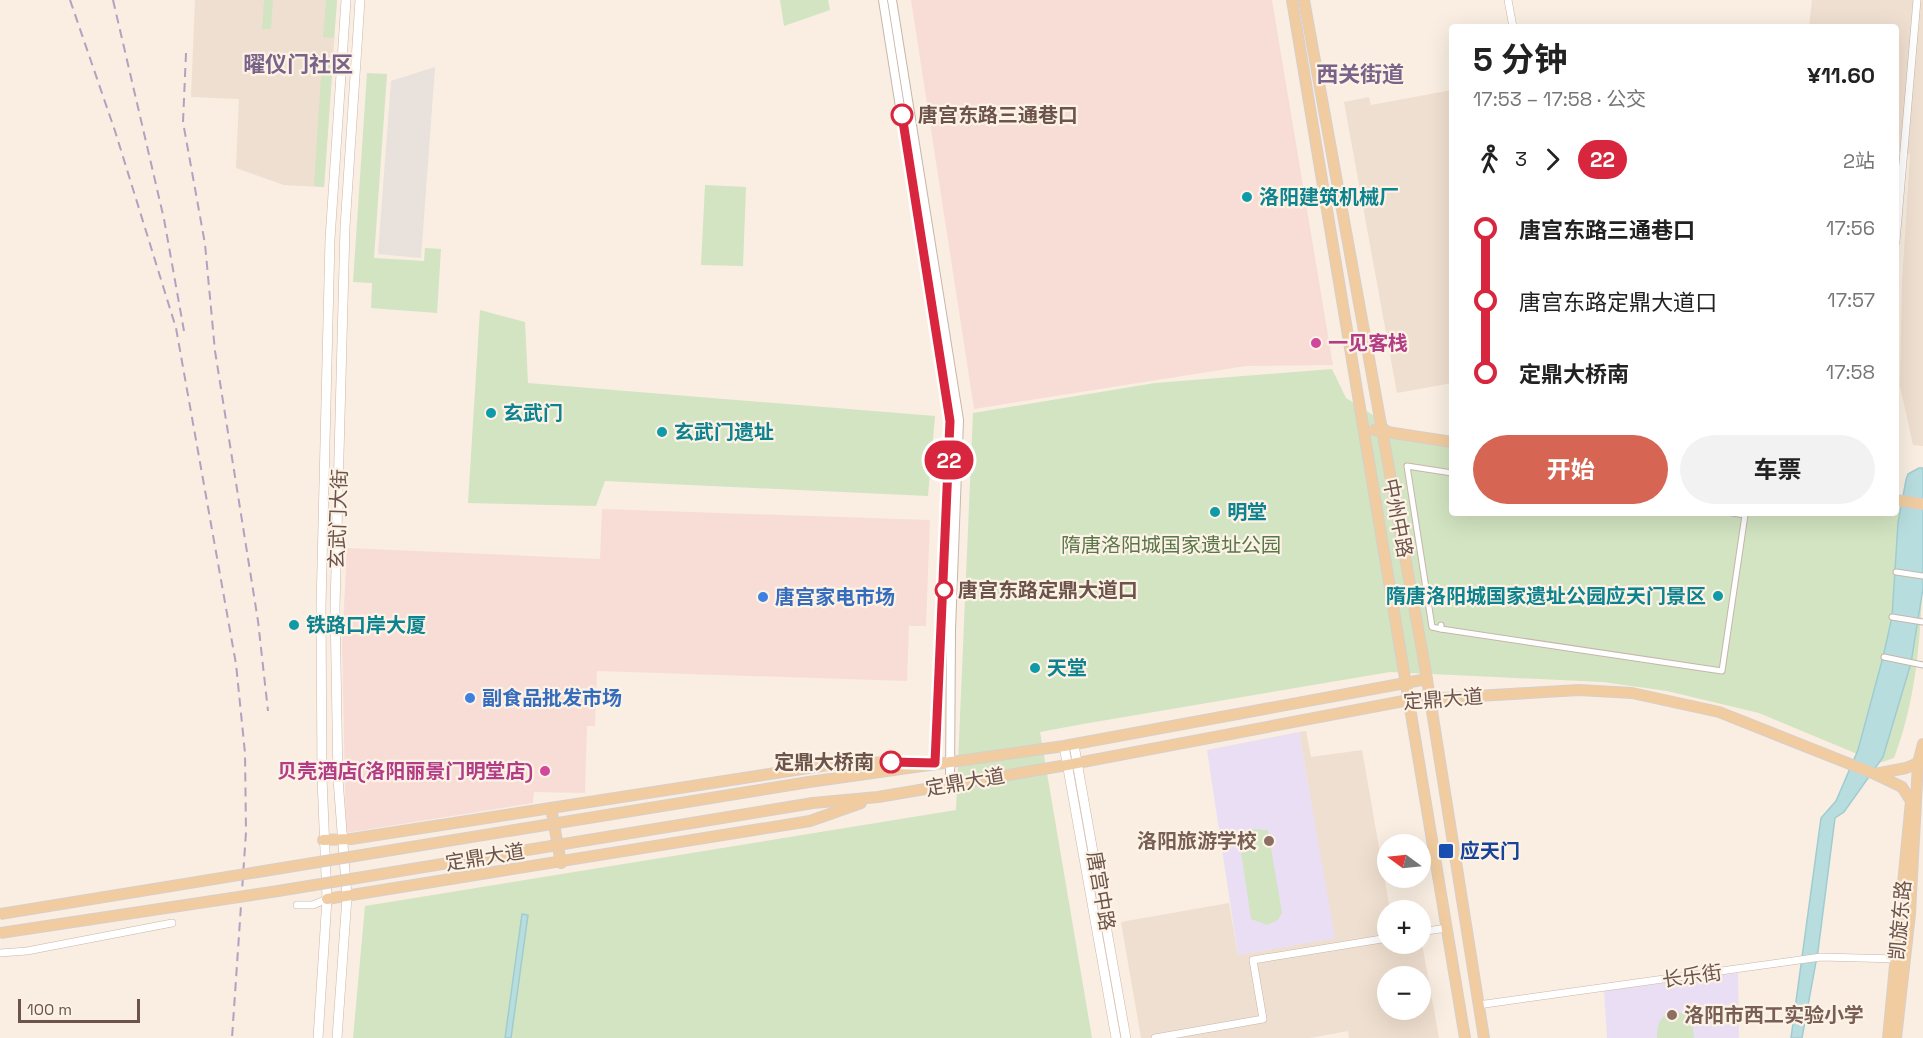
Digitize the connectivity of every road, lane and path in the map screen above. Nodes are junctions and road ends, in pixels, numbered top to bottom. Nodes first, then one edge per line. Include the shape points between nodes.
1 (346, 0) edge
2 (360, 0) edge
3 (883, 0) edge
4 (892, 0) edge
5 (1292, 0) edge
6 (1304, 0) edge
7 (1508, 0) edge
8 (1917, 0) edge
9 (1512, 24) edge
10 (1899, 196) edge
11 (1380, 429) junction
12 (1365, 432) junction
13 (1449, 441) edge
14 (1449, 473) edge
15 (1899, 500) edge
16 (1923, 504) edge
17 (1745, 516) edge
18 (1896, 572) dead end
19 (1923, 576) edge
20 (1892, 616) dead end
21 (1921, 621) edge
22 (1884, 657) dead end
23 (1923, 665) edge
24 (1427, 680) junction
25 (1407, 683) junction
26 (1429, 699) junction
27 (1409, 700) junction
28 (1923, 744) edge
29 (1069, 746) junction
30 (950, 761) junction
31 (935, 763) junction
32 (1918, 763) junction
33 (1073, 764) junction
34 (805, 768) junction
35 (1875, 774) junction
36 (809, 782) junction
37 (950, 785) junction
38 (878, 797) junction
39 (1911, 801) joint
40 (813, 803) junction
41 (551, 807) junction
42 (819, 818) junction
43 (323, 840) junction
44 (341, 840) junction
45 (561, 863) junction
46 (347, 897) junction
47 (327, 899) junction
48 (297, 904) dead end
49 (0, 914) edge
50 (172, 922) dead end
51 (1447, 928) junction
52 (1431, 931) edge
53 (0, 933) edge
54 (1377, 940) edge
55 (0, 953) edge
56 (1901, 959) junction
57 (1478, 1005) junction
58 (318, 1038) edge
59 (337, 1038) edge
60 (1116, 1038) edge
61 (1126, 1038) edge
62 (1155, 1038) edge
63 (1465, 1038) edge
64 (1484, 1038) edge
65 (1888, 1038) edge
66 (1896, 1038) edge

1 - 43 main road, 玄武门大街 via 330,239 321,607
2 - 44 main road, 玄武门大街 via 345,226 335,607
3 - 31 street via 950,421
4 - 30 street via 959,420
5 - 12 main road, 中州中路
6 - 11 main road, 中州中路
7 - 9 street
8 - 10 street
11 - 12 main road
11 - 13 main road
11 - 24 main road, 中州中路
12 - 25 main road, 中州中路
14 - 17 street via 1407,466 1432,627 1722,671
15 - 16 main road
18 - 19 street
20 - 21 street
22 - 23 street
24 - 25 main road, 定鼎大道
24 - 26 main road, 中州中路
25 - 27 main road, 中州中路
25 - 29 main road, 定鼎大道
26 - 27 main road, 定鼎大道
26 - 35 main road, 定鼎大道 via 1579,690 1632,693 1719,712
26 - 57 main road, 中州中路
27 - 33 main road, 定鼎大道
27 - 51 main road, 中州中路
28 - 32 main road, 凯旋东路
29 - 30 main road, 定鼎大道
29 - 33 main road, 唐宫中路
30 - 31 main road, 定鼎大道
30 - 37 street
31 - 34 main road via 847,762
31 - 36 main road, 定鼎大道
32 - 35 main road
32 - 56 main road, 凯旋东路
33 - 37 main road, 定鼎大道
33 - 60 main road, 唐宫中路
33 - 61 main road, 唐宫中路
34 - 36 main road via 816,770 817,775
34 - 41 main road
35 - 39 main road, 定鼎大道 via 1902,787
36 - 49 main road, 定鼎大道, bridge
37 - 38 main road, 定鼎大道
38 - 40 main road, 定鼎大道
38 - 42 main road
39 - 56 main road, 凯旋东路
40 - 42 main road via 823,807
40 - 53 main road, 定鼎大道, bridge
41 - 44 main road
41 - 45 main road
42 - 45 main road
43 - 44 main road
43 - 47 main road, 玄武门大街
44 - 46 main road, 玄武门大街
45 - 46 main road
46 - 47 main road
46 - 59 main road, 玄武门大街
47 - 48 street via 313,905
47 - 58 main road, 玄武门大街
50 - 55 street
51 - 52 street
51 - 63 main road, 中州中路
54 - 62 street via 1253,960 1263,1019
56 - 57 street, 长乐街 via 1821,957
56 - 65 main road, 凯旋东路
56 - 66 main road, 凯旋东路
57 - 64 main road, 中州中路

